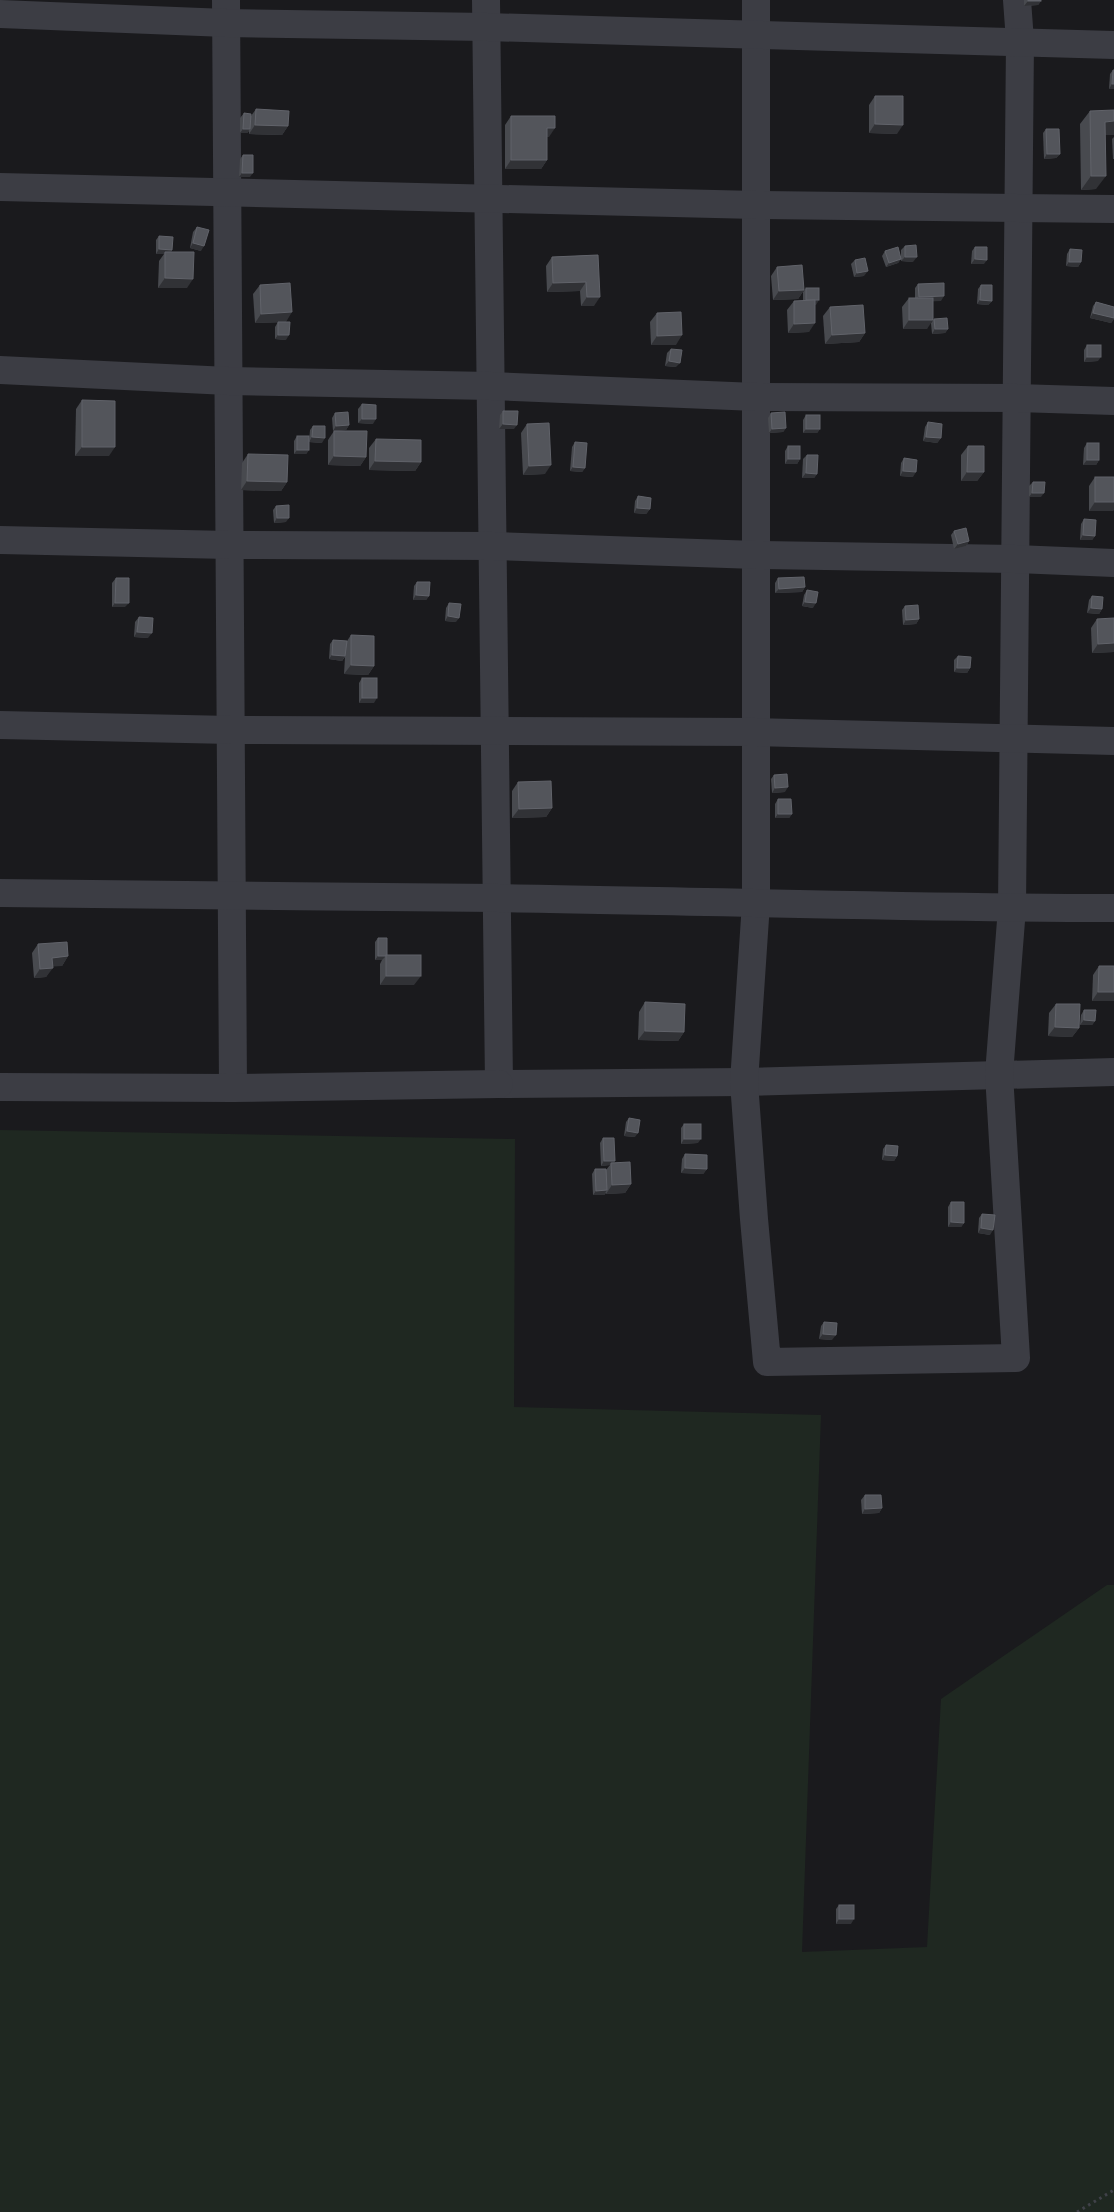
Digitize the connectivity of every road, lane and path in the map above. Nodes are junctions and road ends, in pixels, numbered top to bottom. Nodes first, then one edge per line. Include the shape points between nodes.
1 (486, 0) edge
2 (756, 0) edge
3 (1017, 0) edge
4 (226, 11) edge
5 (0, 14) edge
6 (487, 27) junction
7 (756, 35) junction
8 (1020, 41) junction
9 (1114, 45) edge
10 (0, 187) edge
11 (227, 194) junction
12 (489, 199) junction
13 (756, 205) junction
14 (1018, 207) junction
15 (1114, 209) edge
16 (0, 370) edge
17 (228, 381) junction
18 (491, 386) junction
19 (756, 397) junction
20 (1017, 398) junction
21 (1114, 401) edge
22 (0, 540) edge
23 (229, 545) junction
24 (493, 546) junction
25 (756, 555) junction
26 (1015, 559) junction
27 (1114, 563) edge
28 (0, 725) edge
29 (230, 730) junction
30 (494, 731) junction
31 (756, 732) junction
32 (1014, 739) junction
33 (1114, 741) edge
34 (0, 893) edge
35 (232, 897) junction
36 (496, 898) junction
37 (756, 903) junction
38 (1012, 908) junction
39 (1114, 908) edge
40 (1114, 1072) edge
41 (999, 1074) junction
42 (744, 1082) junction
43 (499, 1084) junction
44 (0, 1087) edge
45 (233, 1088) junction
46 (1114, 2190) edge
47 (1077, 2212) edge

1 - 6 street
2 - 7 street
3 - 8 street
4 - 5 street
4 - 6 street
4 - 11 street
6 - 7 street
6 - 12 street
7 - 8 street
7 - 13 street
8 - 9 street
8 - 14 street
10 - 11 street
11 - 12 street
11 - 17 street
12 - 13 street
12 - 18 street
13 - 14 street
13 - 19 street
14 - 15 street
14 - 20 street
16 - 17 street
17 - 18 street
17 - 23 street
18 - 19 street
18 - 24 street
19 - 20 street
19 - 25 street
20 - 21 street
20 - 26 street
22 - 23 street
23 - 24 street
23 - 29 street
24 - 25 street
24 - 30 street
25 - 26 street
25 - 31 street
26 - 27 street
26 - 32 street
28 - 29 street
29 - 30 street
29 - 35 street
30 - 31 street
30 - 36 street
31 - 32 street
31 - 37 street
32 - 33 street
32 - 38 street
34 - 35 street
35 - 36 street
35 - 45 street
36 - 37 street
36 - 43 street
37 - 38 street
37 - 42 street
38 - 39 street
38 - 41 street
40 - 41 street
41 - 42 street
41 - 42 street via 1016,1358 767,1362
42 - 43 street
43 - 45 street
44 - 45 street
46 - 47 path

